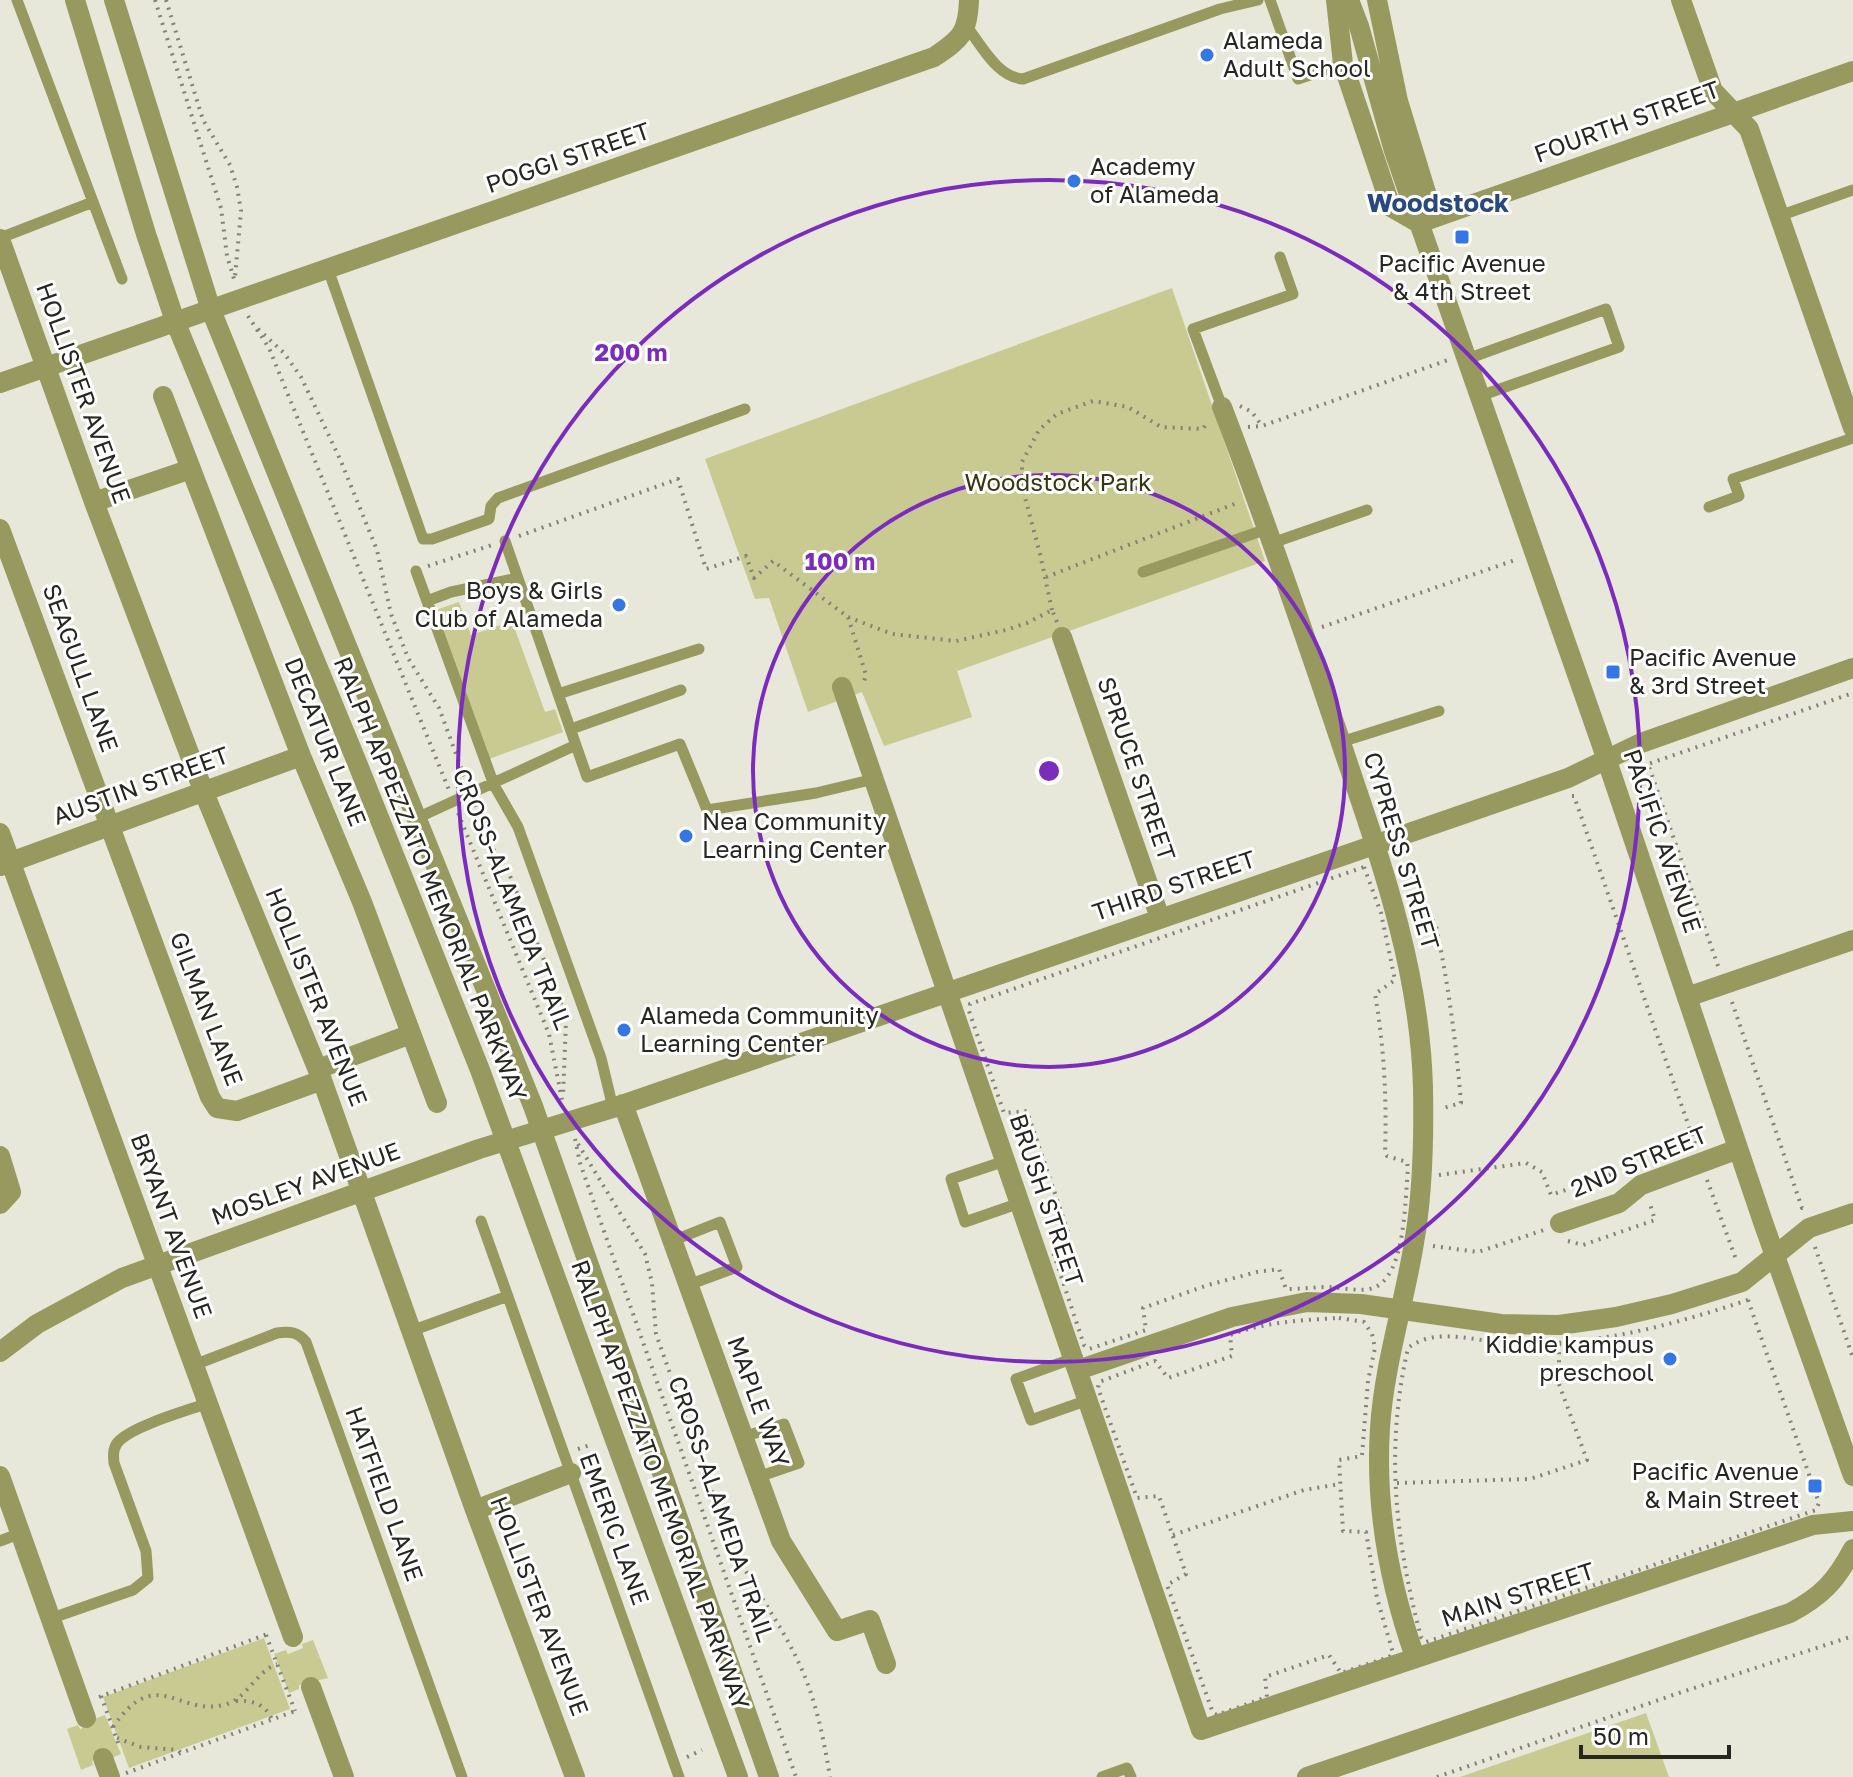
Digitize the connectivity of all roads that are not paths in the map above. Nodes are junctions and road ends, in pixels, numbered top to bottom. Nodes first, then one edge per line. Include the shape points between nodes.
1 (17, 0) edge
2 (75, 0) edge
3 (114, 0) edge
4 (969, 0) edge
5 (1258, 0) edge
6 (1270, 0) edge
7 (1336, 0) edge
8 (1349, 0) edge
9 (1377, 0) edge
10 (1681, 0) edge
11 (967, 27) junction
12 (1343, 64) junction
13 (1853, 71) edge
14 (1731, 113) junction
15 (1853, 190) edge
16 (93, 202) junction
17 (1779, 216) junction
18 (1419, 223) junction
19 (0, 239) edge
20 (1280, 257) dead end
21 (328, 269) junction
22 (122, 279) dead end
23 (211, 310) junction
24 (175, 321) junction
25 (1466, 357) junction
26 (46, 366) junction
27 (0, 383) edge
28 (163, 396) dead end
29 (1480, 396) junction
30 (1222, 407) joint
31 (745, 409) dead end
32 (1853, 428) edge
33 (1853, 438) edge
34 (191, 469) junction
35 (94, 502) junction
36 (1709, 507) dead end
37 (1367, 510) dead end
38 (0, 529) edge
39 (1270, 536) junction
40 (505, 541) road end
41 (416, 571) road end
42 (1143, 572) dead end
43 (518, 578) junction
44 (427, 601) junction
45 (1062, 637) road end
46 (699, 649) dead end
47 (1853, 668) edge
48 (842, 687) dead end
49 (681, 690) dead end
50 (558, 694) junction
51 (1439, 711) dead end
52 (571, 729) junction
53 (1341, 742) junction
54 (576, 745) junction
55 (301, 756) junction
56 (1606, 759) junction
57 (874, 779) junction
58 (494, 785) junction
59 (203, 790) junction
60 (417, 818) junction
61 (110, 825) junction
62 (0, 833) edge
63 (1375, 845) junction
64 (5, 864) edge
65 (1160, 918) junction
66 (1853, 940) edge
67 (947, 993) junction
68 (1687, 997) junction
69 (411, 1034) junction
70 (320, 1074) junction
71 (437, 1103) dead end
72 (618, 1106) junction
73 (542, 1130) junction
74 (507, 1141) junction
75 (1738, 1149) junction
76 (0, 1156) edge
77 (1005, 1161) junction
78 (363, 1192) junction
79 (1020, 1203) junction
80 (0, 1204) edge
81 (1853, 1213) edge
82 (481, 1221) dead end
83 (1557, 1225) road end
84 (672, 1241) junction
85 (1775, 1256) junction
86 (157, 1265) junction
87 (688, 1285) junction
88 (508, 1296) junction
89 (1400, 1310) junction
90 (411, 1331) junction
91 (0, 1352) edge
92 (1076, 1364) junction
93 (194, 1365) junction
94 (1088, 1400) junction
95 (208, 1403) junction
96 (743, 1437) junction
97 (571, 1473) junction
98 (0, 1476) edge
99 (1853, 1476) edge
100 (758, 1477) junction
101 (475, 1510) junction
102 (1853, 1521) edge
103 (21, 1533) junction
104 (0, 1541) edge
105 (1853, 1549) edge
106 (52, 1618) junction
107 (682, 1620) junction
108 (291, 1632) road end
109 (1415, 1657) junction
110 (886, 1664) dead end
111 (314, 1695) road end
112 (84, 1711) road end
113 (1201, 1730) joint
114 (344, 1777) edge
115 (462, 1777) edge
116 (575, 1777) edge
117 (679, 1777) edge
118 (725, 1777) edge
119 (738, 1777) edge
120 (769, 1777) edge
121 (1102, 1777) edge
122 (1131, 1777) edge
123 (1307, 1777) edge

1 - 16 lane
2 - 24 street, RALPH APPEZZATO MEMORIAL PARKWAY
3 - 23 street, RALPH APPEZZATO MEMORIAL PARKWAY
4 - 11 street
5 - 11 lane via 1023,79 1000,70
6 - 12 lane via 1298,79
7 - 12 street
8 - 18 street
9 - 18 street, PACIFIC AVENUE via 1398,101 1428,199
10 - 14 street via 1713,91
11 - 21 street, POGGI STREET via 934,57
12 - 18 street via 1391,207
13 - 14 street, FOURTH STREET
14 - 17 street via 1749,129
14 - 18 street, FOURTH STREET
15 - 17 lane
16 - 19 lane
16 - 22 lane
17 - 32 street
18 - 25 street, PACIFIC AVENUE
19 - 26 street, HOLLISTER AVENUE
20 - 30 lane via 1293,294 1193,329
21 - 23 street, POGGI STREET
21 - 31 lane via 423,539 489,519 498,498
23 - 24 street, POGGI STREET
23 - 60 street, RALPH APPEZZATO MEMORIAL PARKWAY
24 - 26 street, POGGI STREET
24 - 74 street, RALPH APPEZZATO MEMORIAL PARKWAY
25 - 29 street, PACIFIC AVENUE
25 - 29 lane via 1606,309 1619,347
26 - 27 street, POGGI STREET
26 - 35 street, HOLLISTER AVENUE
28 - 34 street, DECATUR LANE
29 - 56 street, PACIFIC AVENUE
30 - 39 street, CYPRESS STREET
33 - 36 lane via 1733,479 1739,496
34 - 35 street
34 - 55 street, DECATUR LANE
35 - 59 street, HOLLISTER AVENUE
37 - 39 lane
38 - 61 street, SEAGULL LANE
39 - 42 lane
39 - 53 street, CYPRESS STREET
40 - 43 lane
41 - 44 lane
43 - 44 lane
43 - 50 lane
44 - 58 lane
45 - 65 street, SPRUCE STREET
46 - 50 lane
47 - 56 street, THIRD STREET
48 - 57 street, BRUSH STREET
49 - 52 lane
50 - 52 lane
51 - 53 lane
52 - 54 lane
53 - 63 street, CYPRESS STREET
54 - 57 lane via 587,777 680,744 707,810
54 - 58 lane
55 - 59 street, AUSTIN STREET
55 - 69 street, DECATUR LANE
56 - 63 street, THIRD STREET via 1568,778
56 - 68 street, PACIFIC AVENUE
57 - 67 street, BRUSH STREET
58 - 60 lane
58 - 72 lane via 518,827
59 - 61 street, AUSTIN STREET
59 - 70 street, HOLLISTER AVENUE
60 - 73 street, RALPH APPEZZATO MEMORIAL PARKWAY
61 - 64 street, AUSTIN STREET
61 - 70 street, GILMAN LANE via 217,1108 237,1111
62 - 64 street, BRYANT AVENUE
63 - 65 street, THIRD STREET
63 - 89 street, CYPRESS STREET via 1400,925 1416,1006 1423,1086 1415,1241
64 - 86 street, BRYANT AVENUE
65 - 67 street, THIRD STREET
66 - 68 street
67 - 72 street, THIRD STREET
67 - 77 street, BRUSH STREET
68 - 75 street, PACIFIC AVENUE
69 - 70 street
69 - 71 street, DECATUR LANE
70 - 78 street, HOLLISTER AVENUE
72 - 73 street, THIRD STREET
72 - 84 street, MAPLE WAY
73 - 74 street, THIRD STREET
73 - 120 street, RALPH APPEZZATO MEMORIAL PARKWAY
74 - 78 street, MOSLEY AVENUE
74 - 107 street, RALPH APPEZZATO MEMORIAL PARKWAY
75 - 83 street, 2ND STREET via 1641,1185 1619,1203
75 - 85 street, PACIFIC AVENUE
76 - 80 street via 11,1192
77 - 79 street, BRUSH STREET
77 - 79 lane via 951,1179 965,1222
78 - 86 street, MOSLEY AVENUE
78 - 90 street, HOLLISTER AVENUE
79 - 92 street, BRUSH STREET
81 - 85 street via 1809,1228
82 - 88 lane, EMERIC LANE
84 - 87 street, MAPLE WAY
84 - 87 lane via 720,1222 737,1267
85 - 89 street via 1742,1282 1559,1334
85 - 99 street, PACIFIC AVENUE
86 - 91 street, MOSLEY AVENUE via 37,1324
86 - 93 street, BRYANT AVENUE
87 - 96 street, MAPLE WAY
88 - 90 lane
88 - 97 lane, EMERIC LANE
89 - 92 street via 1307,1302 1270,1308
89 - 109 street, CYPRESS STREET via 1380,1427 1379,1480 1394,1594
90 - 101 street, HOLLISTER AVENUE
92 - 94 street, BRUSH STREET
92 - 94 lane via 1016,1379 1031,1420
93 - 95 street, BRYANT AVENUE
93 - 115 lane, HATFIELD LANE via 277,1333 290,1331 306,1342
94 - 113 street, BRUSH STREET
95 - 106 lane via 132,1432 115,1448 114,1463 146,1551 148,1578 133,1590
95 - 108 street, BRYANT AVENUE
96 - 100 street, MAPLE WAY
96 - 100 lane via 784,1424 799,1463
97 - 101 street
97 - 117 lane, EMERIC LANE
98 - 103 street
100 - 110 street, MAPLE WAY via 781,1541 837,1631 870,1620
101 - 116 street, HOLLISTER AVENUE
102 - 109 street, MAIN STREET via 1813,1525
103 - 104 lane
103 - 106 street
105 - 123 street via 1825,1591 1790,1613
106 - 112 street
107 - 118 street via 675,1639
107 - 119 street, RALPH APPEZZATO MEMORIAL PARKWAY
109 - 113 street, MAIN STREET
111 - 114 street
121 - 122 lane via 1127,1768

